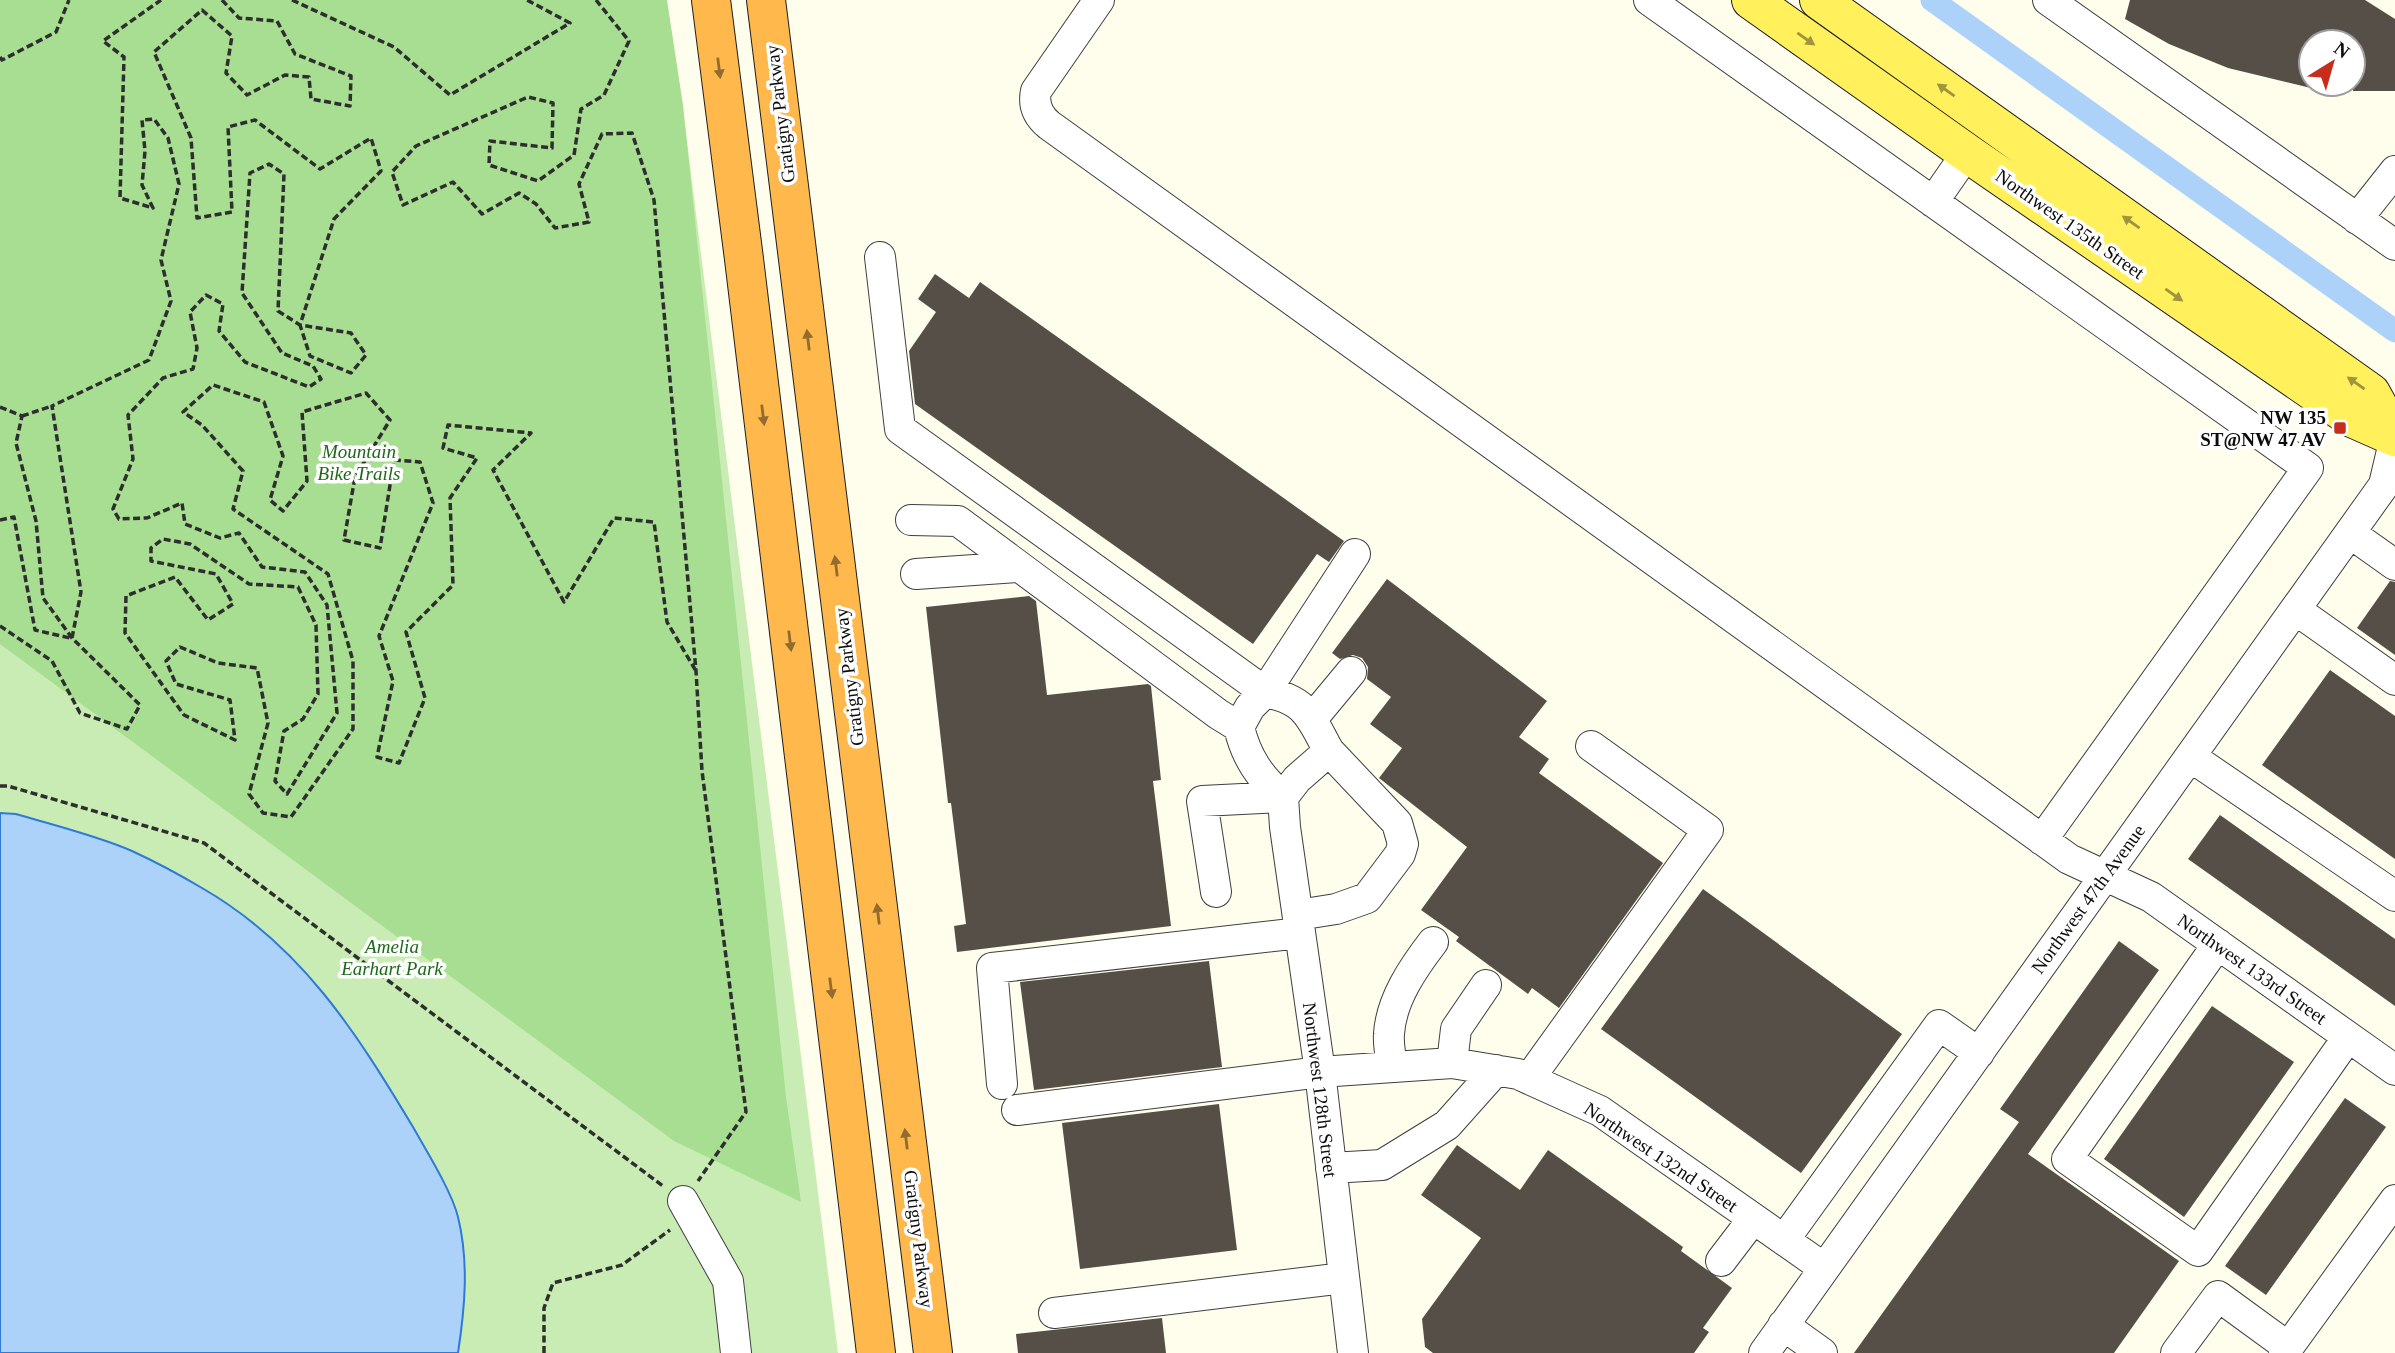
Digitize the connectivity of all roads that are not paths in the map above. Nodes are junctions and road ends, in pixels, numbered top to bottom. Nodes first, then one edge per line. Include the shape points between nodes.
1 (710, 0) edge
2 (766, 0) edge
3 (1099, 0) edge
4 (1649, 0) edge
5 (1751, 0) edge
6 (1819, 0) edge
7 (2048, 0) edge
8 (1967, 153) junction
9 (2389, 178) edge
10 (1933, 202) junction
11 (2357, 219) junction
12 (2395, 245) edge
13 (880, 257) dead end
14 (2395, 438) edge
15 (911, 520) dead end
16 (2350, 533) junction
17 (1355, 554) dead end
18 (2395, 565) edge
19 (1018, 566) junction
20 (916, 575) dead end
21 (2296, 610) junction
22 (1351, 672) dead end
23 (2395, 680) edge
24 (1265, 692) junction
25 (1312, 719) junction
26 (1239, 727) junction
27 (1591, 746) dead end
28 (1329, 751) junction
29 (2191, 757) junction
30 (1284, 812) junction
31 (2042, 840) junction
32 (2104, 876) junction
33 (1216, 892) dead end
34 (2395, 896) edge
35 (1299, 924) junction
36 (1433, 942) dead end
37 (2218, 944) junction
38 (1486, 985) dead end
39 (2348, 1037) junction
40 (1979, 1053) junction
41 (1452, 1063) junction
42 (1392, 1067) junction
43 (1496, 1070) junction
44 (2395, 1070) edge
45 (1320, 1072) junction
46 (1530, 1079) junction
47 (1002, 1084) dead end
48 (1017, 1110) dead end
49 (1331, 1168) junction
50 (2395, 1200) edge
51 (687, 1207) road end
52 (1754, 1219) junction
53 (1784, 1240) junction
54 (1721, 1261) dead end
55 (1824, 1268) junction
56 (1344, 1278) junction
57 (1054, 1313) dead end
58 (1783, 1325) junction
59 (2286, 1350) edge
60 (736, 1353) edge
61 (876, 1353) edge
62 (933, 1353) edge
63 (1353, 1353) edge
64 (1764, 1353) edge
65 (1822, 1353) edge
66 (2176, 1353) edge

1 -> 61 highway
62 -> 2 highway, Gratigny Parkway
3 - 31 street, Northwest 133rd Street via 1036,91 1036,106 1044,121
4 - 10 street
5 -> 8 main road, Northwest 135th Street
8 -> 6 main road, Northwest 135th Street via 2352,418 2395,437 2371,393
7 - 11 street
8 - 10 street
9 - 11 street
10 - 31 street via 2308,468
11 - 12 street
13 - 24 street via 900,429
14 - 16 street, Northwest 47th Avenue via 2384,485
15 - 19 street via 958,521
16 - 18 street
16 - 21 street, Northwest 47th Avenue
17 - 24 street
19 - 20 street
19 - 26 street
21 - 23 street
21 - 29 street, Northwest 47th Avenue
22 - 25 street
24 - 25 street via 1297,703
24 - 26 street
25 - 28 street
26 - 30 street via 1250,762
27 - 46 street via 1708,830
28 - 30 street via 1297,779
28 - 35 street via 1397,823 1403,844 1367,898
29 - 32 street, Northwest 47th Avenue
29 - 34 street
30 - 33 street via 1218,798 1202,801
30 - 35 street, Northwest 128th Street
31 - 32 street, Northwest 133rd Street
32 - 37 street, Northwest 133rd Street via 2151,897
32 - 40 street, Northwest 47th Avenue
35 - 45 street, Northwest 128th Street
35 - 47 street via 992,968
36 - 42 street via 1398,999 1389,1034
37 - 39 street, Northwest 133rd Street
37 - 39 street via 2067,1159 2198,1251
38 - 41 street via 1456,1029
39 - 44 street, Northwest 133rd Street
40 - 53 street via 1939,1025
40 - 55 street, Northwest 47th Avenue
41 - 42 street, Northwest 132nd Street
41 - 43 street, Northwest 132nd Street
42 - 45 street, Northwest 132nd Street
43 - 46 street, Northwest 132nd Street
43 - 49 street via 1447,1125 1382,1165
45 - 48 street, Northwest 132nd Street
45 - 49 street, Northwest 128th Street
46 - 52 street, Northwest 132nd Street via 1600,1111
49 - 56 street, Northwest 128th Street
50 - 59 street
51 - 60 street via 728,1281
52 - 53 street, Northwest 132nd Street
52 - 54 street
53 - 55 street, Northwest 132nd Street
55 - 58 street, Northwest 47th Avenue
56 - 57 street
56 - 63 street, Northwest 128th Street
58 - 64 street, Northwest 47th Avenue
58 - 65 street
59 - 66 street via 2218,1296

